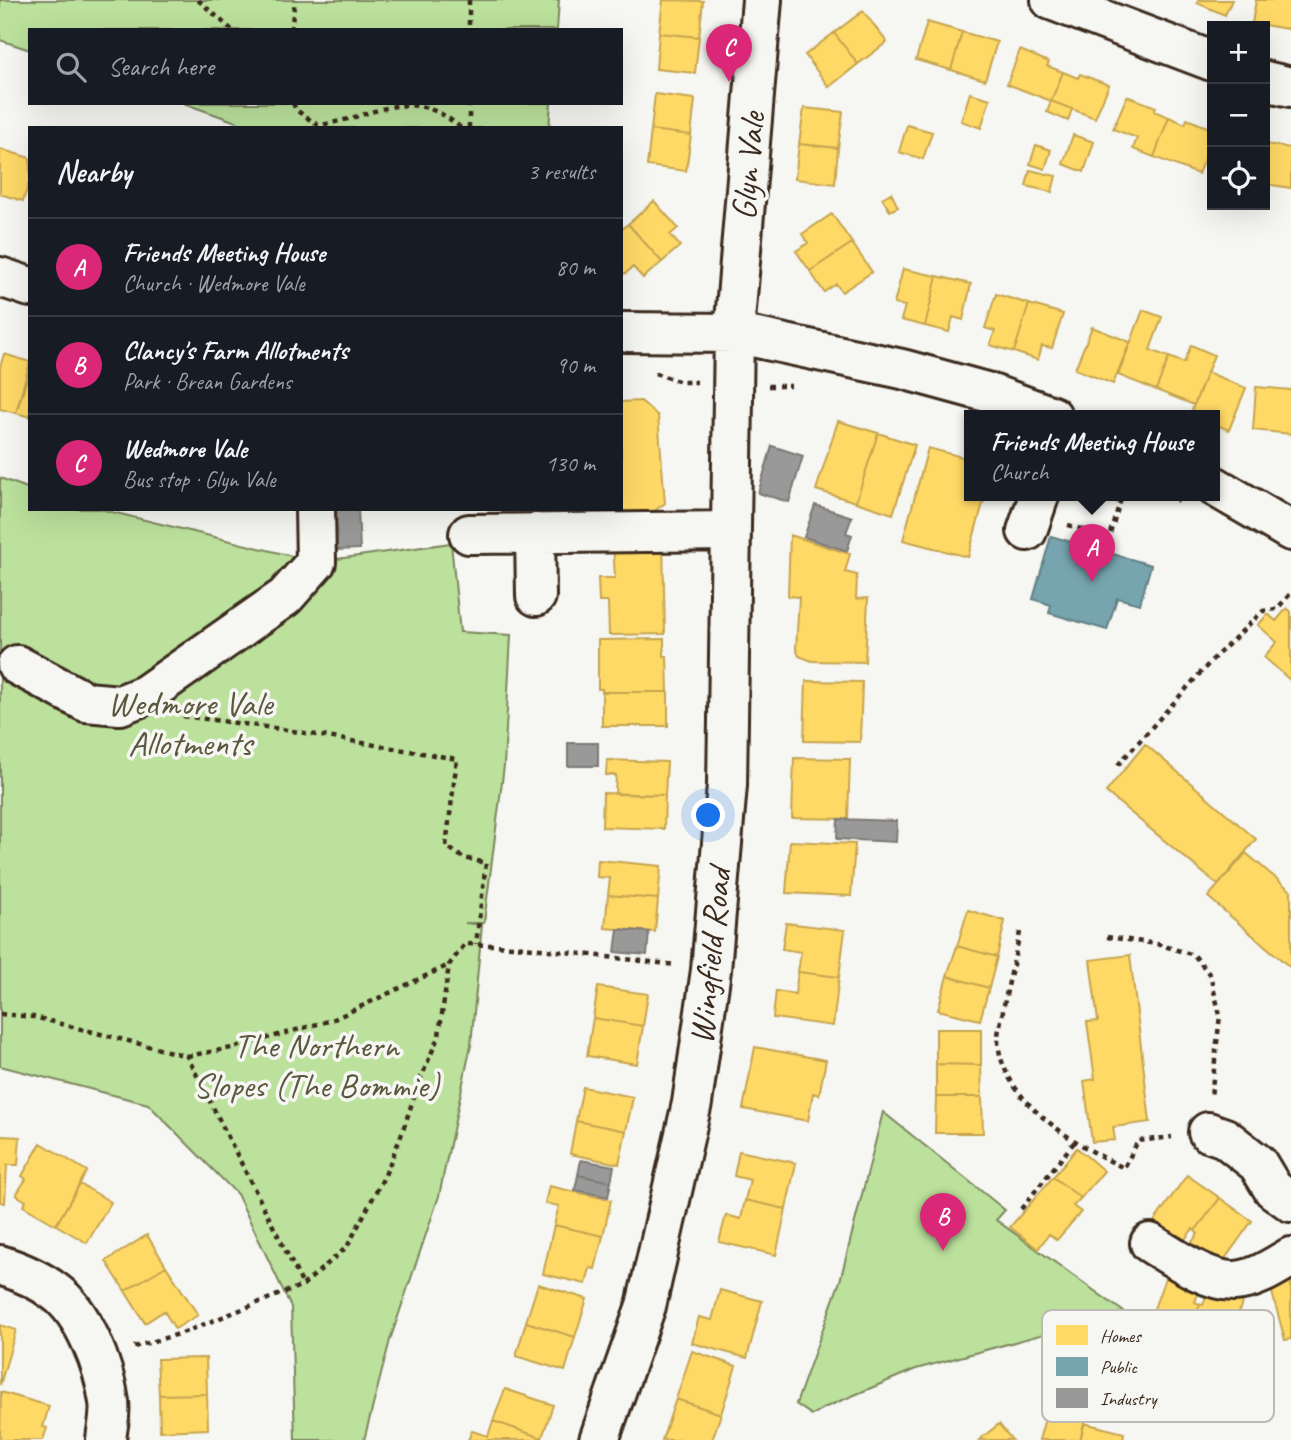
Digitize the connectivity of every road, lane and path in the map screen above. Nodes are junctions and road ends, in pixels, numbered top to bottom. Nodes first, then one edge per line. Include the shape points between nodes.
1 (198, 0) edge
2 (295, 0) edge
3 (469, 0) edge
4 (762, 0) edge
5 (1051, 0) edge
6 (230, 28) edge
7 (291, 28) edge
8 (469, 28) edge
9 (1207, 59) edge
10 (1270, 82) edge
11 (1291, 87) edge
12 (294, 105) edge
13 (397, 105) edge
14 (413, 105) edge
15 (469, 105) edge
16 (341, 123) junction
17 (345, 126) edge
18 (458, 126) edge
19 (469, 126) edge
20 (0, 277) edge
21 (28, 285) edge
22 (623, 332) edge
23 (734, 333) junction
24 (1036, 410) edge
25 (1220, 489) edge
26 (1120, 501) edge
27 (315, 511) edge
28 (1286, 517) edge
29 (731, 531) junction
30 (535, 533) junction
31 (469, 534) dead end
32 (1104, 552) dead end
33 (1291, 593) edge
34 (536, 596) dead end
35 (17, 665) dead end
36 (124, 704) junction
37 (1118, 765) dead end
38 (1020, 932) dead end
39 (1107, 937) dead end
40 (475, 944) junction
41 (449, 965) junction
42 (711, 970) junction
43 (0, 1014) edge
44 (187, 1056) junction
45 (1208, 1132) junction
46 (1076, 1140) junction
47 (1282, 1196) edge
48 (1021, 1209) dead end
49 (1150, 1243) dead end
50 (1291, 1257) edge
51 (0, 1265) edge
52 (303, 1285) junction
53 (98, 1357) junction
54 (106, 1440) edge
55 (599, 1440) edge

1 - 6 path
2 - 7 path
3 - 8 path
4 - 23 street, Glyn Vale
5 - 9 street
10 - 11 street
12 - 16 path via 318,125
13 - 16 path
14 - 18 path via 434,108
15 - 19 path
16 - 17 path
20 - 21 street
22 - 23 street
23 - 24 street via 902,369
23 - 29 street, Wingfield Road
25 - 28 street
26 - 32 path
27 - 36 street via 316,562 285,597 145,695
29 - 30 street
29 - 42 street, Wingfield Road via 727,785
30 - 31 street
30 - 34 street
33 - 37 path via 1277,609 1263,611 1212,660
35 - 36 street via 86,702
36 - 40 path via 163,714 457,759 446,846 464,858 485,863
38 - 46 path via 998,1040 1003,1068 1017,1092
39 - 45 path via 1194,955 1210,975 1220,1015
40 - 41 path via 466,944
40 - 42 path
41 - 44 path via 332,1020
41 - 52 path via 439,1035 385,1175 347,1247
42 - 55 street, Wingfield Road via 692,1103 646,1306
43 - 44 path via 34,1017
44 - 52 path
45 - 46 path via 1138,1141 1124,1168
45 - 47 street via 1225,1138 1258,1164
46 - 48 path
49 - 50 street via 1199,1273 1235,1281 1266,1272
51 - 53 street via 57,1292 80,1320
52 - 53 path via 182,1333
53 - 54 street via 110,1404

